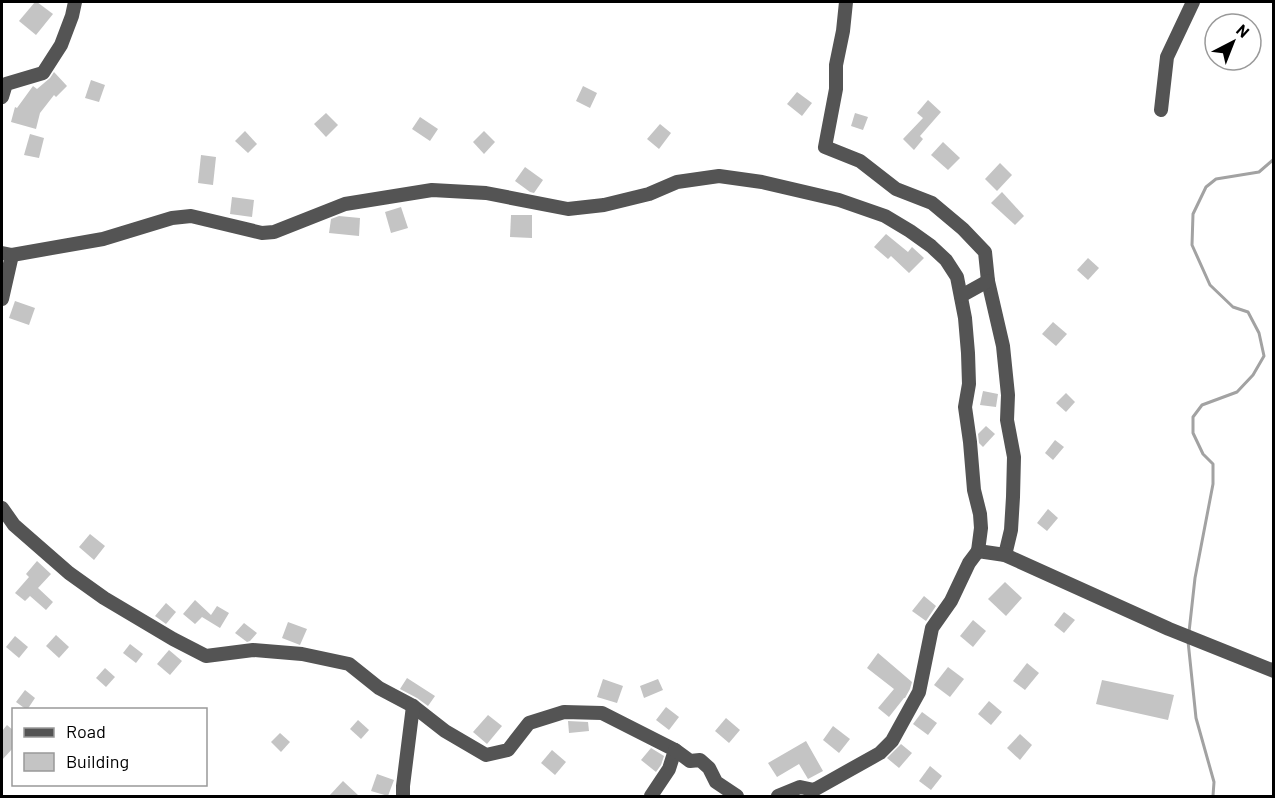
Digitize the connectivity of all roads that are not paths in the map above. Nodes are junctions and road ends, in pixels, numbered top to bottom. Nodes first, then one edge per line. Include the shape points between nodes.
1 (75, 2) edge
2 (846, 2) edge
3 (1193, 2) edge
4 (2, 96) edge
5 (1161, 110) dead end
6 (7, 254) edge
7 (988, 281) junction
8 (961, 296) junction
9 (2, 299) edge
10 (2, 508) edge
11 (978, 551) junction
12 (1005, 555) junction
13 (1274, 671) edge
14 (413, 706) junction
15 (675, 750) junction
16 (403, 796) edge
17 (651, 796) edge
18 (737, 796) edge
19 (778, 796) edge

1 - 4 street via 61,45 42,73 6,84
2 - 7 street via 825,147 860,160 896,189 932,203 985,252
3 - 5 street via 1167,57
6 - 8 street via 103,239 172,218 191,216 262,233 274,232 345,204 432,190 486,193 568,209 604,205 649,194 677,182 718,176 839,200 885,216 931,246 946,261 957,277
6 - 9 street
7 - 8 street
7 - 12 street via 1003,346 1007,420 1014,457 1011,530
8 - 11 street via 969,384 964,407 981,528
10 - 14 street via 14,525 69,573 104,598 206,656 252,650 302,654 350,664 379,688
11 - 12 street
11 - 19 street via 932,628 919,692 892,741 880,753 814,790 800,787
12 - 13 street
14 - 15 street via 486,755 508,750 529,723 564,712 602,713
14 - 16 street
15 - 17 street via 669,769
15 - 18 street via 690,760 700,760 716,782

